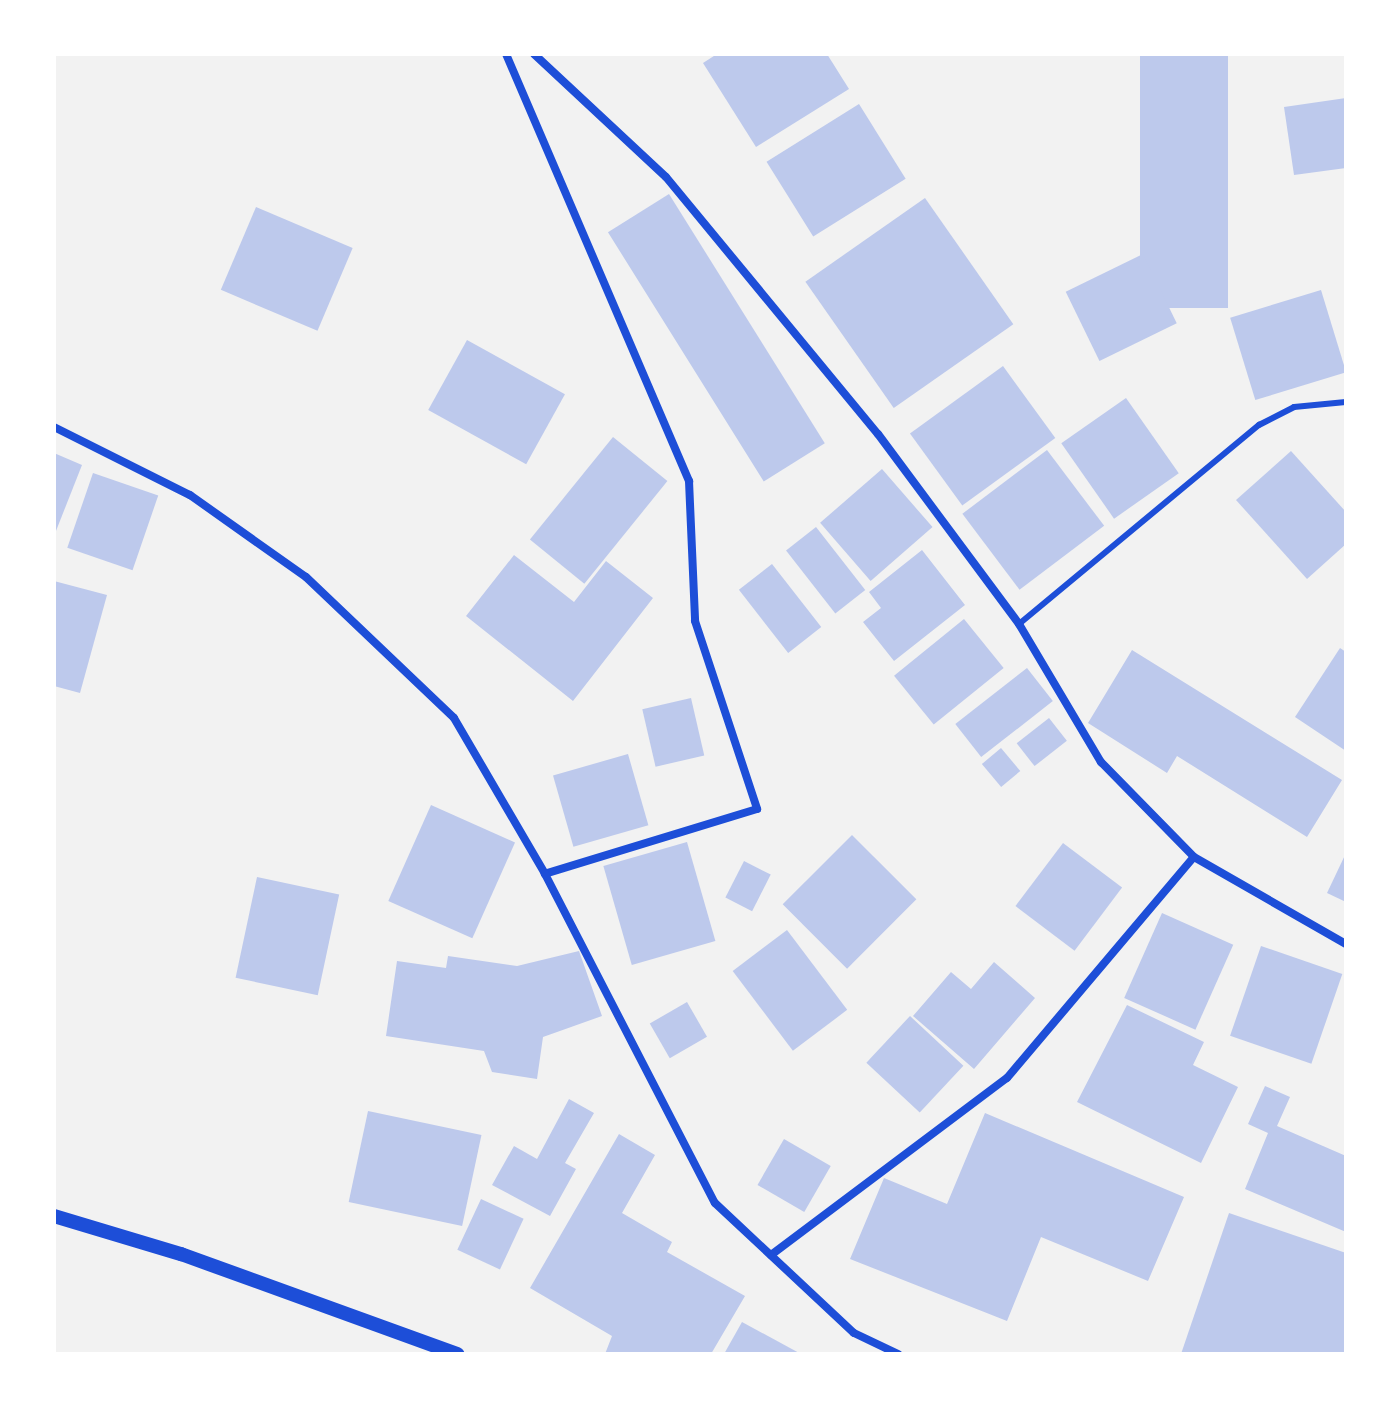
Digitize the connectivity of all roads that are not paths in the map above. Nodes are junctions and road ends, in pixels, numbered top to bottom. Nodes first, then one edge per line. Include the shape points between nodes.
1 (506, 54) edge
2 (534, 54) edge
3 (1346, 402) edge
4 (54, 427) edge
5 (1019, 624) junction
6 (1194, 857) junction
7 (545, 874) junction
8 (1346, 944) edge
9 (54, 1216) edge
10 (771, 1255) junction
11 (458, 1354) edge
12 (898, 1354) edge

1 - 7 street via 689,481 695,621 757,809
2 - 5 street via 666,177 878,434
3 - 5 lane via 1294,407 1259,425
4 - 7 street via 190,495 306,577 454,718
5 - 6 street via 1101,762
6 - 8 street
6 - 10 street via 1007,1078
7 - 10 street via 715,1203
9 - 11 street
10 - 12 street via 854,1333

